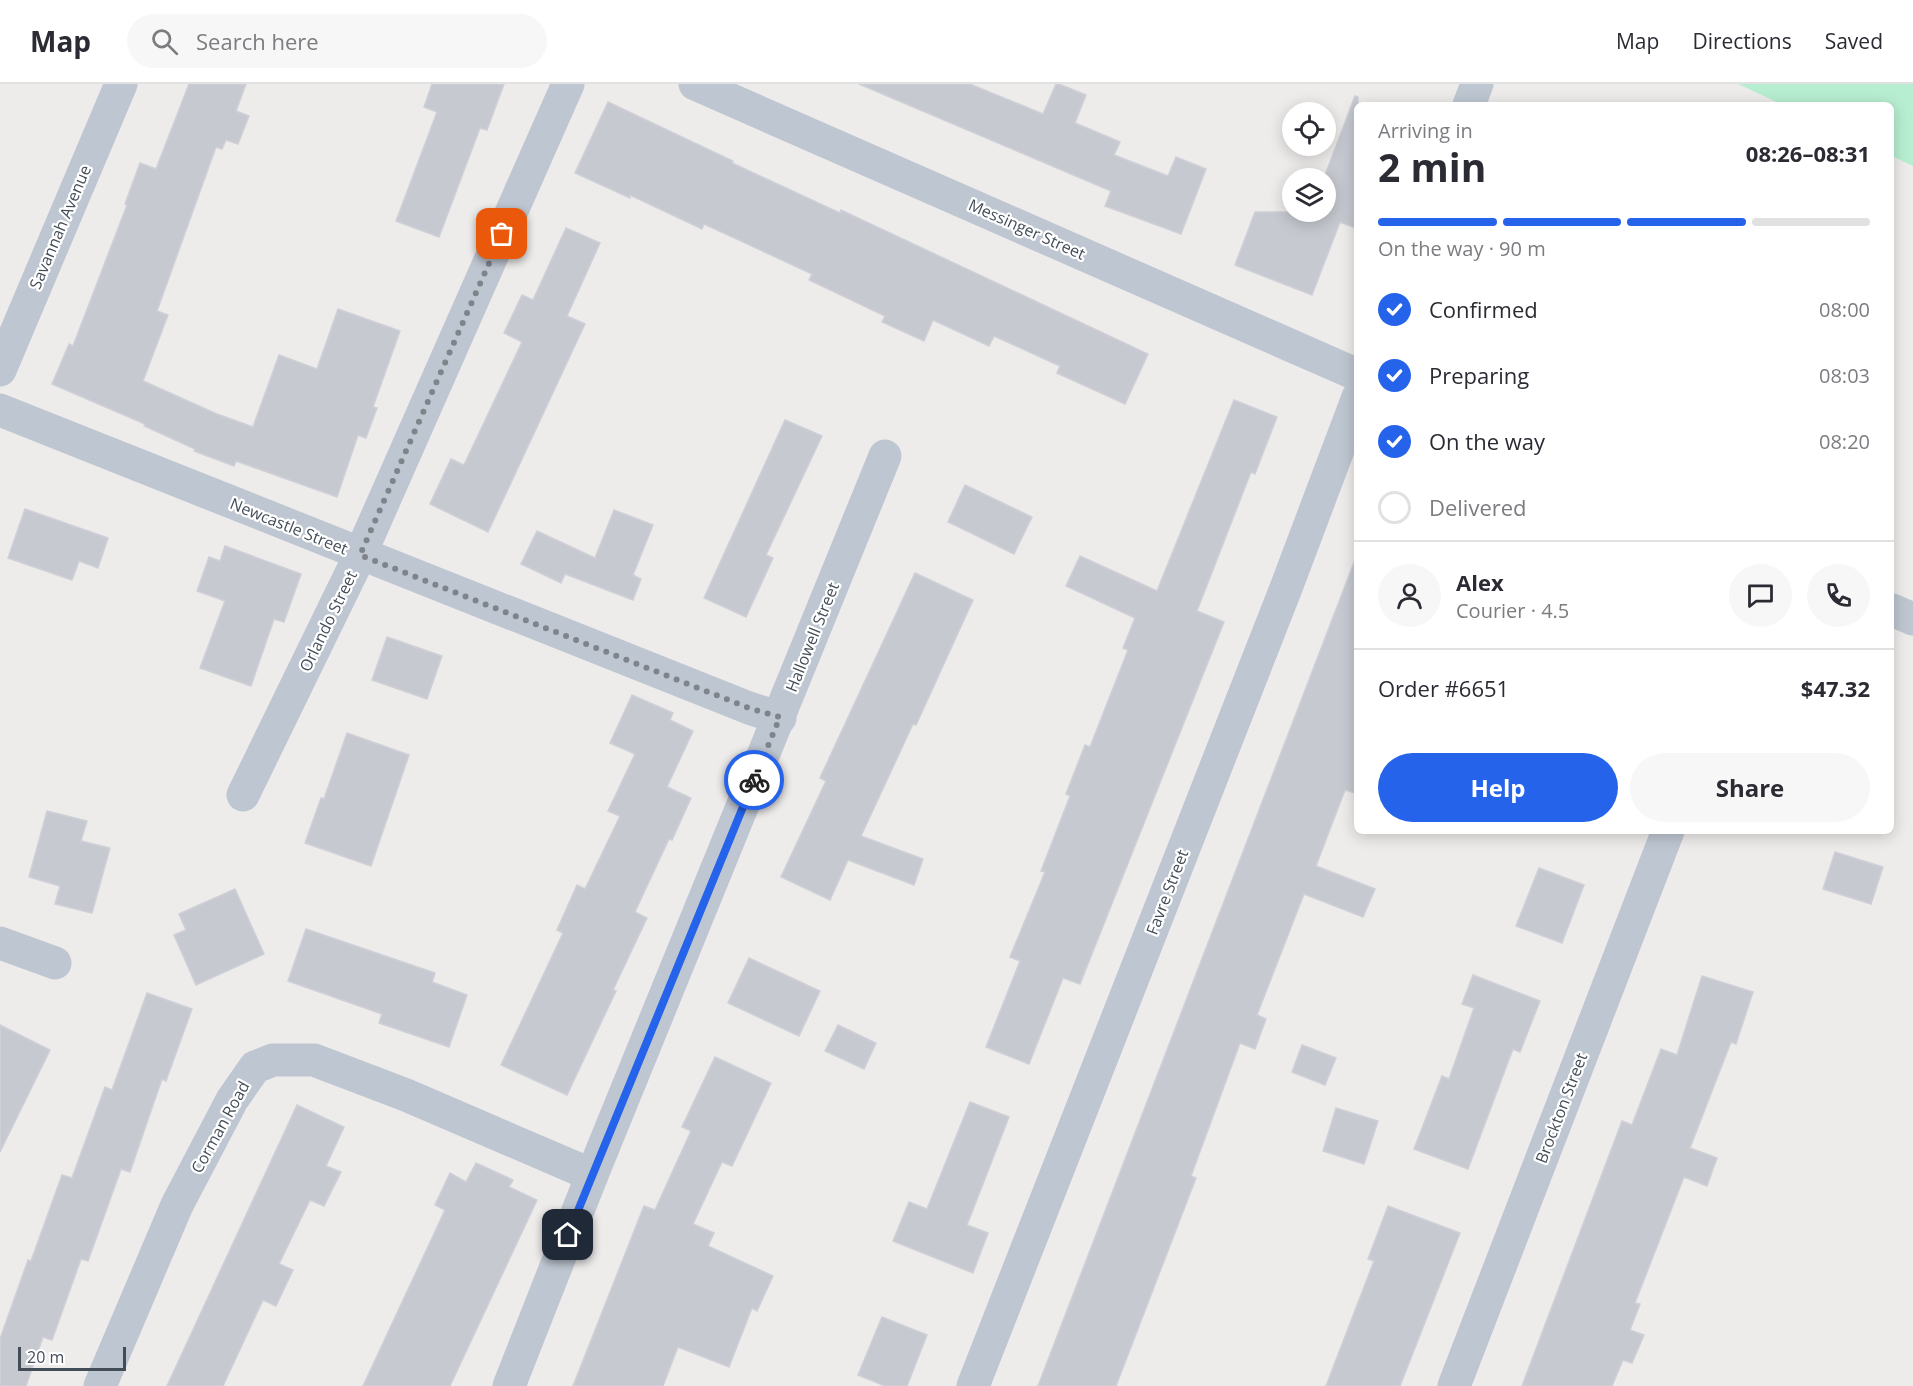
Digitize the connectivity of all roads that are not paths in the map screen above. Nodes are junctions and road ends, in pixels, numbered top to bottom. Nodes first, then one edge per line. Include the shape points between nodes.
1 (121, 84) edge
2 (568, 84) edge
3 (695, 84) edge
4 (1477, 84) edge
5 (1470, 102) edge
6 (0, 370) edge
7 (1354, 373) edge
8 (1354, 408) edge
9 (0, 410) edge
10 (885, 456) dead end
11 (360, 555) junction
12 (1894, 611) edge
13 (1913, 620) edge
14 (780, 717) junction
15 (243, 795) dead end
16 (1667, 834) edge
17 (0, 943) edge
18 (55, 963) dead end
19 (592, 1175) junction
20 (100, 1386) edge
21 (509, 1386) edge
22 (973, 1386) edge
23 (1454, 1386) edge

1 - 6 street, Savannah Avenue
2 - 11 street, Orlando Street
3 - 7 street, Messinger Street
4 - 5 street
8 - 22 street, Favre Street
9 - 11 street, Newcastle Street
10 - 14 street, Hallowell Street
11 - 14 street, Newcastle Street
11 - 15 street, Orlando Street
12 - 13 street
14 - 19 street, Hallowell Street
16 - 23 street, Brockton Street
17 - 18 street
19 - 20 street, Corman Road via 314,1060 273,1060 255,1067 232,1100 177,1205
19 - 21 street, Hallowell Street

